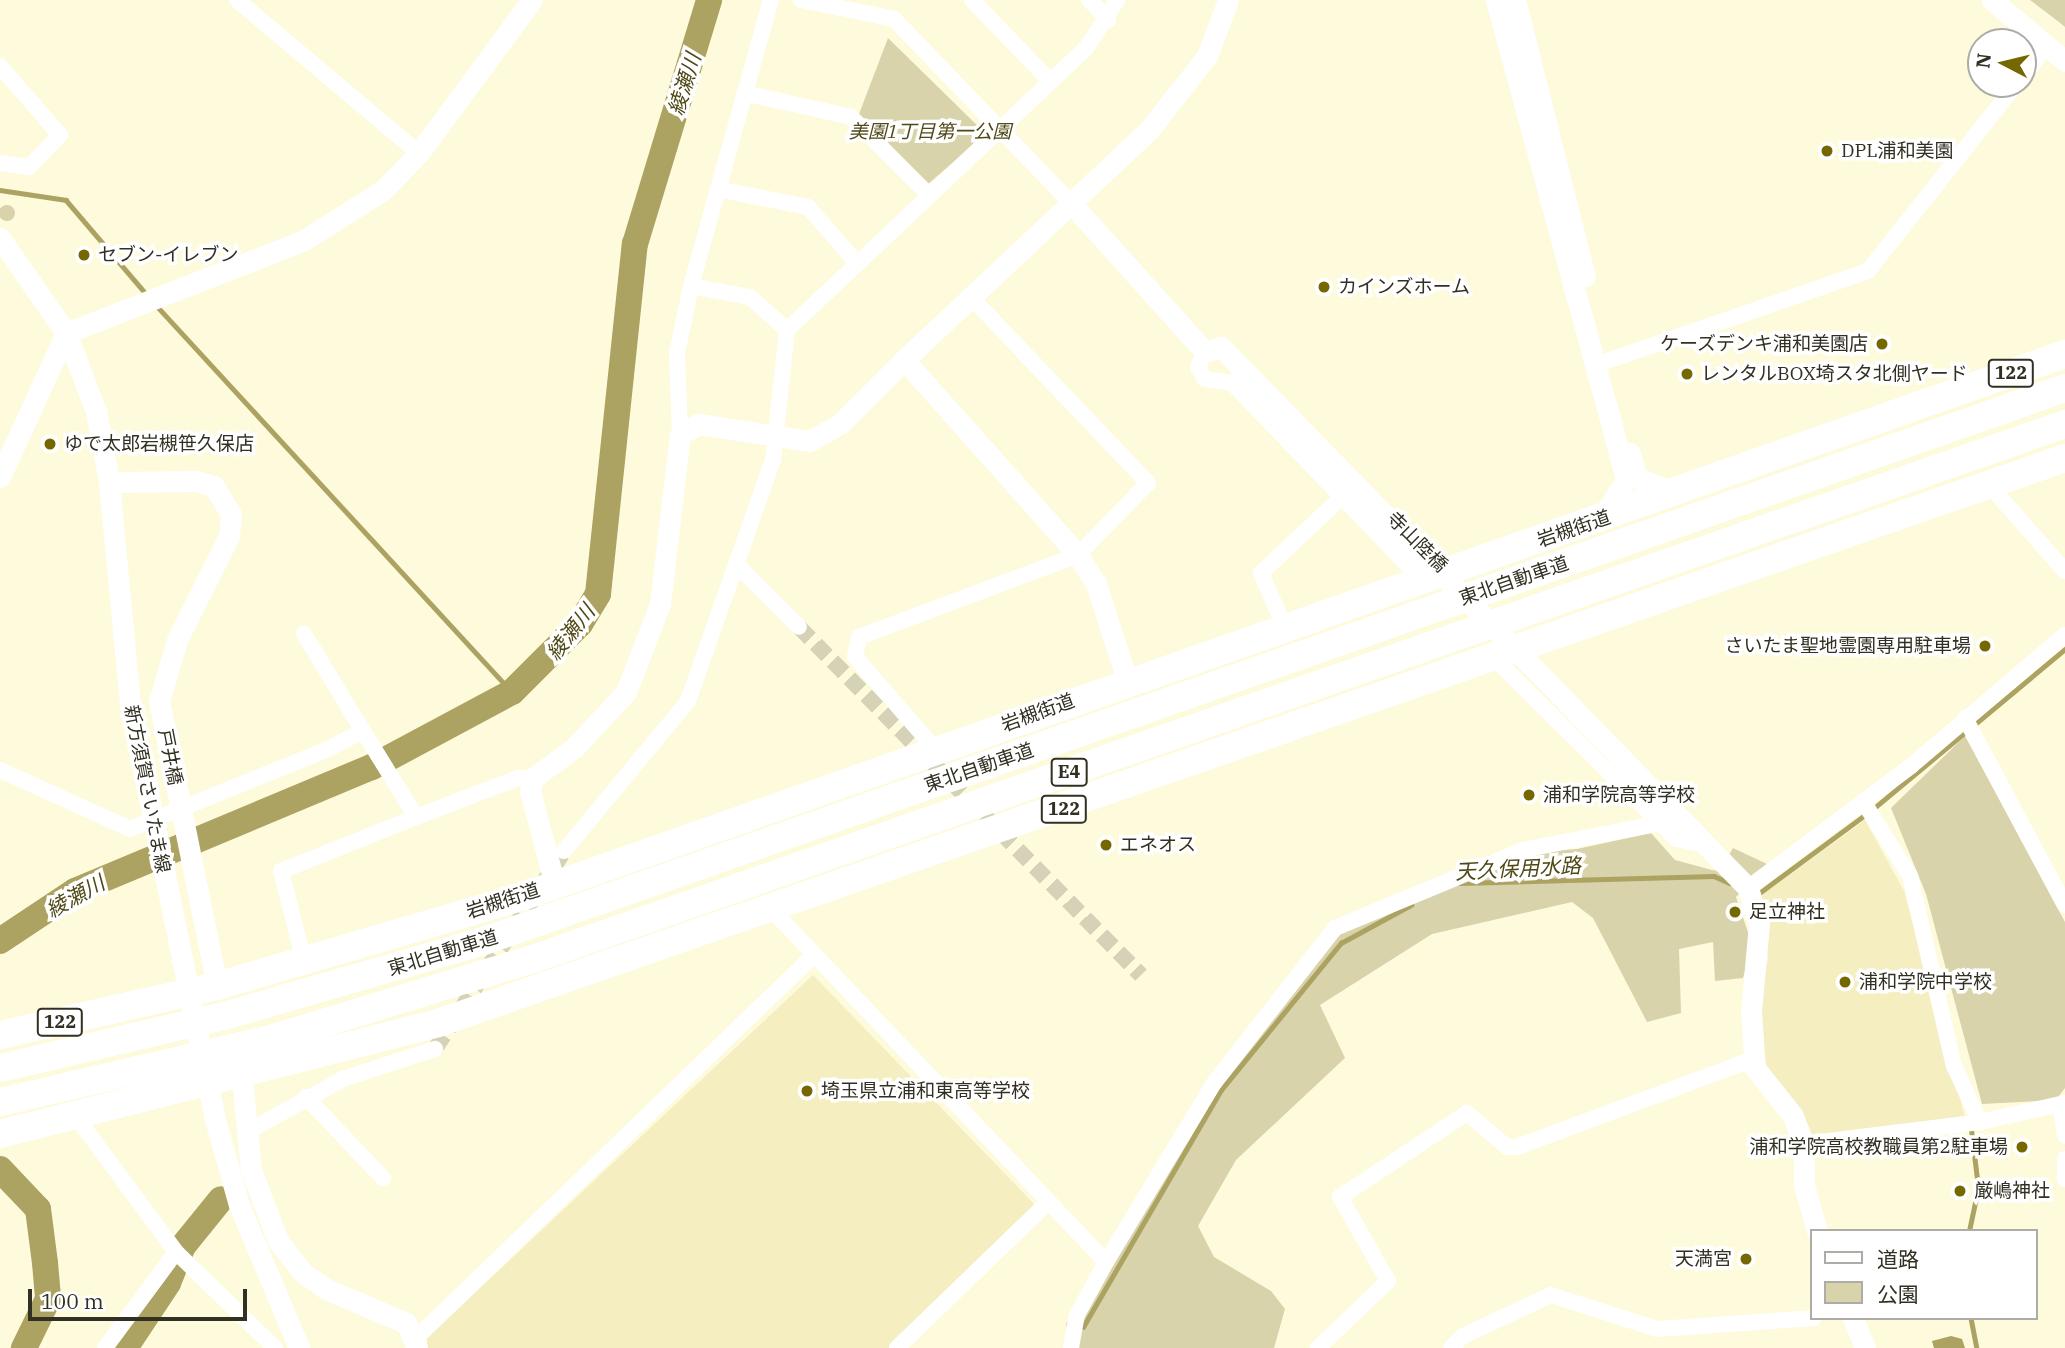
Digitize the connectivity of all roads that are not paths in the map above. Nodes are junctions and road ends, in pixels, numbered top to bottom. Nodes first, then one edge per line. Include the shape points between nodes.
1 (237, 0) edge
2 (532, 0) edge
3 (771, 0) edge
4 (801, 0) edge
5 (972, 0) edge
6 (1089, 0) edge
7 (1117, 0) edge
8 (1228, 0) edge
9 (1496, 0) edge
10 (1515, 0) edge
11 (1992, 0) edge
12 (1108, 20) junction
13 (2047, 46) junction
14 (2037, 58) edge
15 (2065, 61) edge
16 (0, 66) edge
17 (1050, 81) junction
18 (744, 93) junction
19 (2006, 98) edge
20 (1001, 130) junction
21 (419, 153) junction
22 (0, 163) edge
23 (718, 189) junction
24 (928, 194) junction
25 (1070, 202) junction
26 (0, 238) edge
27 (856, 262) junction
28 (691, 286) junction
29 (972, 298) junction
30 (787, 330) junction
31 (66, 332) junction
32 (1205, 352) junction
33 (2065, 354) edge
34 (904, 360) junction
35 (1607, 361) junction
36 (2065, 388) edge
37 (2065, 424) edge
38 (777, 433) junction
39 (680, 435) junction
40 (2065, 458) edge
41 (0, 477) edge
42 (109, 482) junction
43 (1989, 485) junction
44 (1678, 494) junction
45 (1342, 497) junction
46 (1598, 521) junction
47 (1078, 555) junction
48 (738, 566) junction
49 (2065, 571) edge
50 (1422, 580) junction
51 (799, 627) tunnel mouth
52 (1285, 628) junction
53 (304, 634) dead end
54 (2065, 635) edge
55 (1493, 657) junction
56 (1127, 680) junction
57 (1965, 718) junction
58 (363, 731) junction
59 (936, 750) junction
60 (0, 770) edge
61 (533, 778) junction
62 (1863, 802) junction
63 (416, 817) junction
64 (1660, 823) junction
65 (1708, 845) junction
66 (564, 851) tunnel mouth
67 (555, 885) junction
68 (1748, 888) junction
69 (2065, 905) edge
70 (772, 910) junction
71 (813, 956) junction
72 (304, 961) junction
73 (217, 986) junction
74 (0, 1035) edge
75 (435, 1049) tunnel mouth
76 (1754, 1059) junction
77 (0, 1068) edge
78 (242, 1077) junction
79 (306, 1097) junction
80 (0, 1102) edge
81 (2063, 1105) edge
82 (65, 1120) junction
83 (1980, 1122) junction
84 (247, 1132) junction
85 (0, 1134) edge
86 (2065, 1136) edge
87 (1804, 1144) junction
88 (2065, 1159) edge
89 (383, 1178) dead end
90 (2065, 1179) edge
91 (1048, 1202) junction
92 (1816, 1229) edge
93 (176, 1252) junction
94 (1106, 1262) junction
95 (1810, 1318) edge
96 (1854, 1320) edge
97 (416, 1343) edge
98 (105, 1348) edge
99 (275, 1348) edge
100 (299, 1348) edge
101 (897, 1348) edge
102 (1071, 1348) edge
103 (1318, 1348) edge
104 (1451, 1348) edge
105 (1865, 1348) edge

1 - 21 street
2 - 21 street
3 - 18 street
4 - 20 street via 894,19
5 - 17 street
6 - 12 street
7 - 12 street
8 - 25 street via 1207,56 1149,130
9 - 46 street via 1626,480
10 - 35 street
11 - 13 street
12 - 17 street
13 - 14 street
13 - 15 street
16 - 22 street via 60,135 29,167
17 - 20 street
18 - 23 street
18 - 24 street via 851,117
19 - 35 street via 1868,271
20 - 24 street
20 - 25 street
21 - 31 street via 383,190 304,240
23 - 27 street via 808,207
23 - 28 street
24 - 27 street
25 - 29 street
25 - 32 street
26 - 31 street, 新方須賀さいたま線
27 - 30 street
28 - 30 street via 750,298
28 - 39 street via 677,353
29 - 34 street
29 - 47 street via 1148,483
30 - 38 street
31 - 41 street
31 - 42 street, 新方須賀さいたま線 via 96,411
32 - 45 street via 1198,367 1205,379 1232,383
32 - 65 street, 寺山陸橋 via 1221,346
33 - 44 highway, 岩槻街道 / 122
34 - 38 street via 840,424 810,441
34 - 47 street
35 - 44 street via 1636,477
36 - 77 highway, 東北自動車道 / E4 via 508,933 75,1052
37 - 80 highway, 東北自動車道 / E4 via 533,959 271,1039
38 - 39 street via 698,424
38 - 48 street
39 - 61 street via 660,604 626,692 574,748
40 - 43 highway, 122
42 - 73 street, 戸井橋 via 197,481 223,496 229,536 177,640 159,701
42 - 100 street, 新方須賀さいたま線 via 135,737 214,1116 239,1205
43 - 49 street
43 - 55 highway, 122
44 - 46 highway, 岩槻街道 / 122
45 - 50 street
45 - 52 street via 1261,573
46 - 50 highway, 岩槻街道 / 122
47 - 56 street via 1096,584
47 - 59 street via 859,637 855,657
48 - 51 street
48 - 66 street via 688,701
50 - 52 highway, 岩槻街道 / 122
52 - 56 highway, 岩槻街道 / 122
53 - 58 street
54 - 57 street
55 - 64 street
55 - 70 highway, 122
56 - 59 highway, 岩槻街道 / 122
57 - 62 street
57 - 69 street
58 - 60 street via 130,829
58 - 63 street
59 - 67 highway, 岩槻街道 / 122
61 - 63 street via 518,778
61 - 67 street via 530,792
62 - 68 street
62 - 83 street via 1910,876 1954,1066
63 - 72 street via 281,871
64 - 65 street via 1676,838
64 - 94 street via 1523,850 1335,928 1214,1083
65 - 68 street
67 - 72 highway, 岩槻街道 / 122
68 - 76 street via 1759,924
70 - 71 street
70 - 78 highway, 122 via 438,1023
71 - 91 street
71 - 97 street
72 - 73 highway, 岩槻街道 / 122
73 - 74 highway, 岩槻街道 / 122
75 - 79 street
76 - 87 street
76 - 103 street via 1517,1147 1507,1147 1467,1113 1340,1197 1388,1281
78 - 82 highway, 122
78 - 84 street
79 - 84 street
79 - 89 street
81 - 83 street
81 - 86 street
82 - 85 highway, 122
82 - 93 street
83 - 87 street
84 - 97 street via 251,1170 278,1241 302,1272 395,1317
87 - 92 street via 1804,1185
88 - 90 street
91 - 94 street
91 - 101 street
93 - 98 street
93 - 99 street
94 - 102 street via 1077,1315
95 - 104 street via 1657,1329 1551,1295 1463,1336
96 - 105 street

